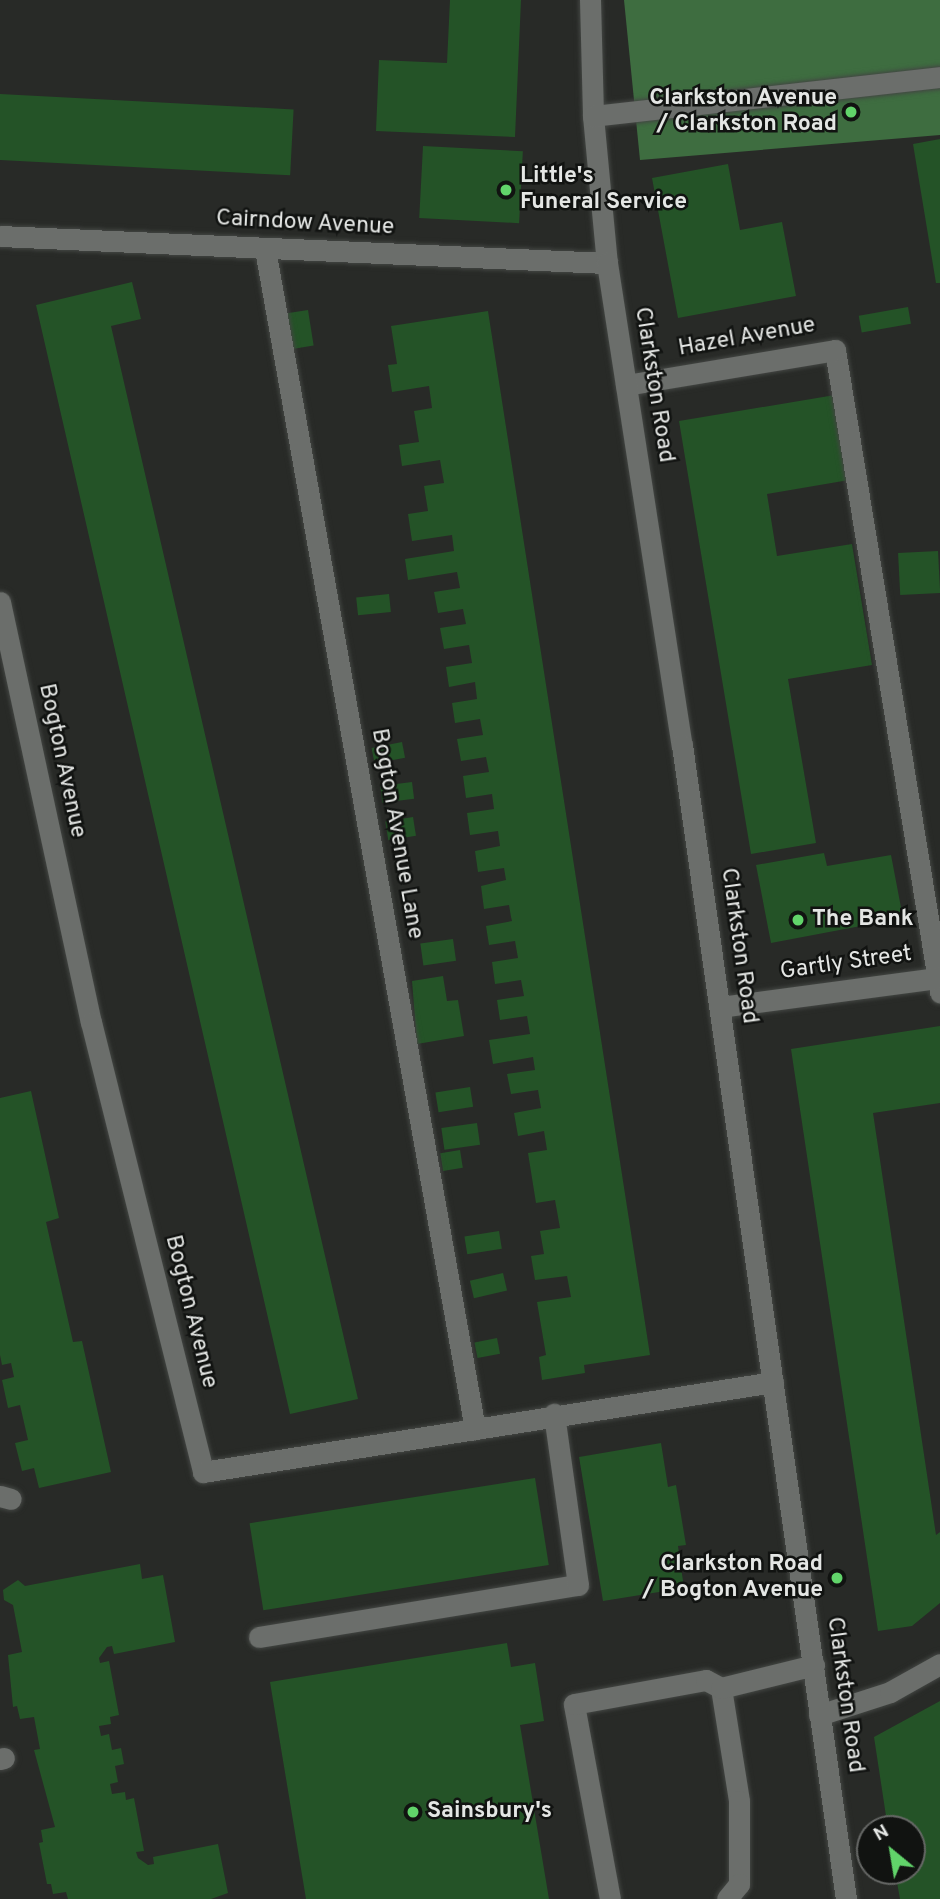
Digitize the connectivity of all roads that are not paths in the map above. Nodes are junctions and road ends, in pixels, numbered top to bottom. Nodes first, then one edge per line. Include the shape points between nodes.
1 (590, 0) edge
2 (940, 77) edge
3 (593, 116) junction
4 (0, 236) edge
5 (265, 249) junction
6 (607, 263) junction
7 (626, 385) junction
8 (0, 602) edge
9 (939, 985) edge
10 (720, 1007) junction
11 (773, 1382) junction
12 (554, 1414) junction
13 (475, 1429) junction
14 (259, 1637) dead end
15 (940, 1664) edge
16 (814, 1665) junction
17 (721, 1688) junction
18 (819, 1715) junction
19 (610, 1899) edge
20 (727, 1899) edge
21 (846, 1899) edge

1 - 3 street, Clarkston Road
2 - 3 street
3 - 6 street, Clarkston Road
4 - 5 street, Cairndow Avenue
5 - 6 street, Cairndow Avenue
5 - 13 street, Bogton Avenue Lane
6 - 7 street, Clarkston Road
7 - 9 street, Hazel Avenue via 835,350
7 - 10 street, Clarkston Road
8 - 13 street, Bogton Avenue via 91,1022 203,1472
9 - 10 street, Gartly Street
10 - 11 street, Clarkston Road
11 - 12 street, Bogton Avenue
11 - 16 street, Clarkston Road
12 - 13 street, Bogton Avenue
12 - 14 street via 578,1585
15 - 18 street via 890,1692
16 - 17 street
16 - 18 street, Clarkston Road
17 - 19 street via 706,1681 574,1704
17 - 20 street via 739,1801 739,1884
18 - 21 street, Clarkston Road

